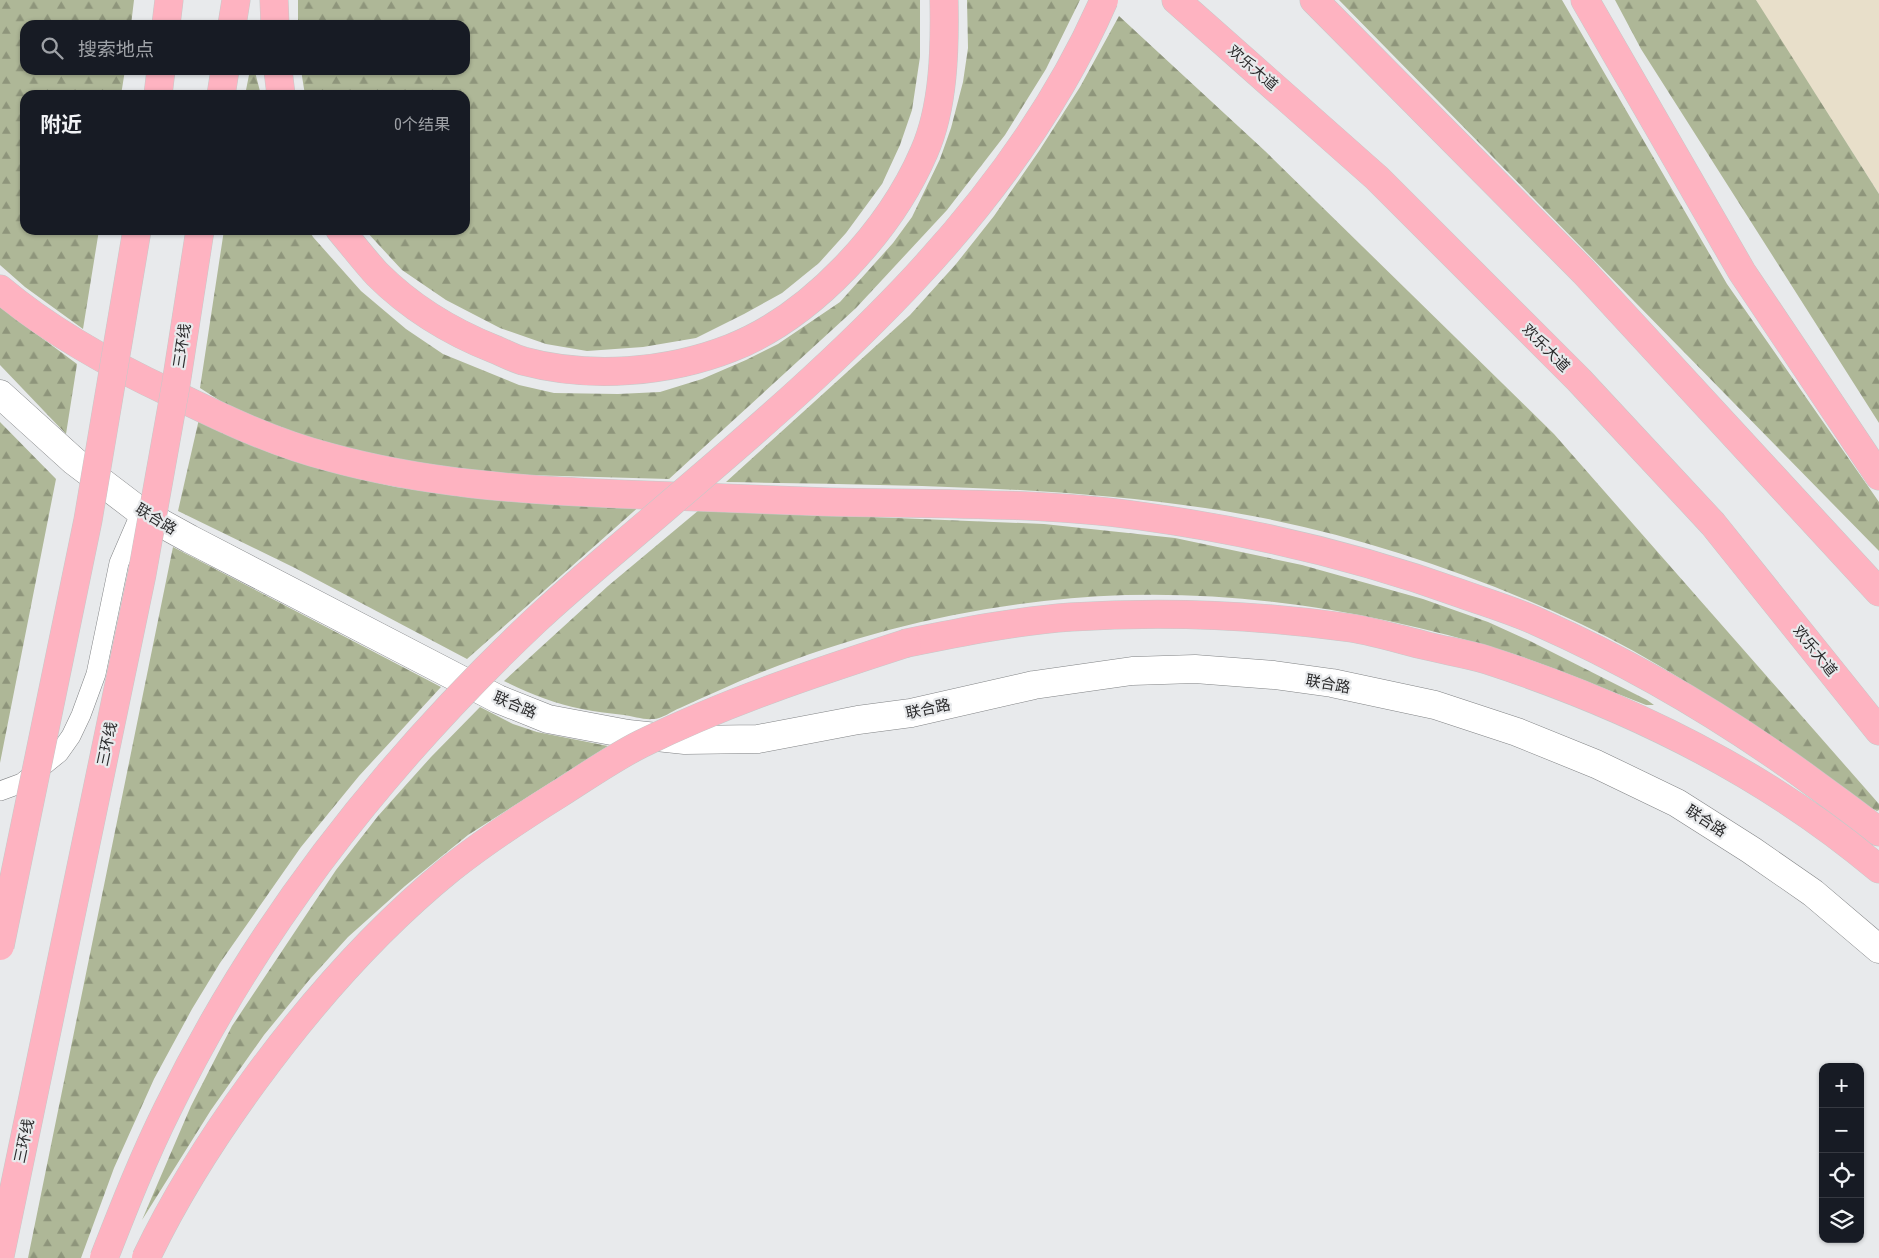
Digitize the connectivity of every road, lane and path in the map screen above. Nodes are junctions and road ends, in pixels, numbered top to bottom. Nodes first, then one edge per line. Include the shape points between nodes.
1 (169, 0) edge
2 (236, 0) edge
3 (274, 0) edge
4 (944, 0) edge
5 (1104, 0) edge
6 (1176, 0) edge
7 (1314, 0) edge
8 (1585, 0) edge
9 (167, 20) edge
10 (233, 20) edge
11 (275, 20) edge
12 (160, 75) edge
13 (224, 75) edge
14 (279, 75) edge
15 (159, 90) edge
16 (222, 90) edge
17 (280, 90) edge
18 (136, 235) edge
19 (199, 235) edge
20 (344, 235) edge
21 (0, 289) edge
22 (0, 394) edge
23 (1879, 476) edge
24 (141, 512) junction
25 (1879, 592) edge
26 (1879, 731) edge
27 (0, 791) edge
28 (1879, 832) edge
29 (1879, 869) edge
30 (0, 946) edge
31 (1879, 949) edge
32 (0, 1256) edge
33 (104, 1258) edge
34 (146, 1258) edge

1 - 9 highway
2 - 10 highway
3 - 11 highway
4 - 20 highway via 943,71 936,108 925,150 905,190 880,227 823,289 766,330 731,348 634,371 593,371 522,361 470,339 420,311 377,274
5 - 33 highway, bridge via 1029,137 978,208 908,286 851,343 726,457 536,621 428,729 349,823 267,936 197,1052 137,1174
6 - 26 highway, 欢乐大道 via 1377,178 1579,380 1713,524
7 - 25 highway via 1584,272
8 - 23 highway via 1742,272
12 - 15 highway
13 - 16 highway
14 - 17 highway
18 - 30 highway, bridge via 88,520
19 - 32 highway, 三环线, bridge via 142,574
21 - 28 highway via 62,334 162,389 274,439 362,466 473,484 564,492 830,502 998,504 1092,511 1234,532 1351,559 1535,620 1643,672 1731,725
22 - 24 street, 联合路 via 74,461
24 - 27 lane via 119,563 96,674 82,715 59,753 22,783
24 - 31 street, 联合路 via 498,699 548,718 628,734 685,740 758,739 911,713 1034,685 1132,671 1195,669 1274,675 1332,683 1435,706 1517,732 1596,764 1677,803 1813,893
29 - 34 highway, bridge via 1803,810 1662,729 1596,700 1486,660 1353,628 1165,614 990,626 907,643 816,672 640,744 529,813 451,869 355,958 276,1051 204,1153 163,1222

